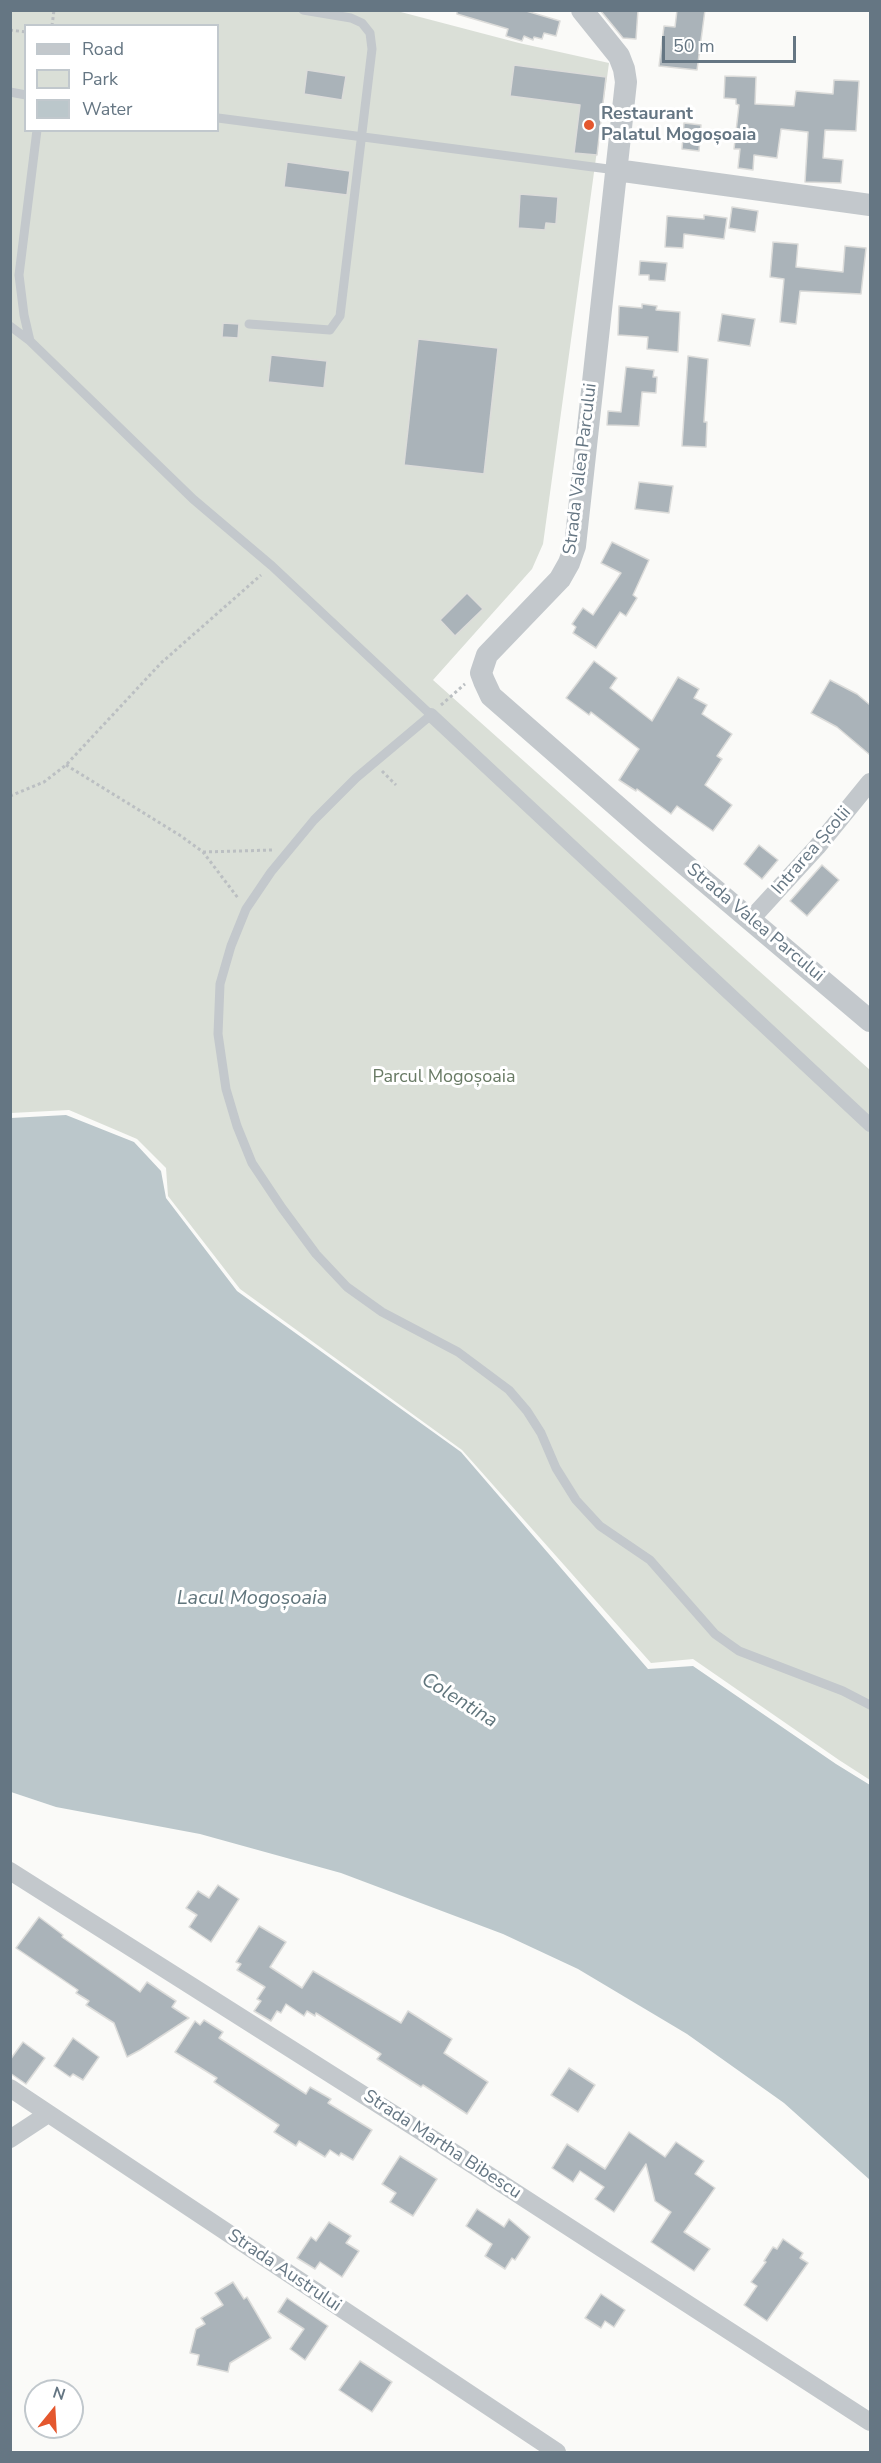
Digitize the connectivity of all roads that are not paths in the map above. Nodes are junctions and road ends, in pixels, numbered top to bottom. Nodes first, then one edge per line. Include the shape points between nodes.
1 (303, 10) edge
2 (582, 10) edge
3 (219, 118) edge
4 (37, 132) edge
5 (362, 135) junction
6 (616, 170) junction
7 (870, 205) edge
8 (249, 324) dead end
9 (10, 326) edge
10 (30, 341) junction
11 (431, 715) junction
12 (870, 782) edge
13 (751, 919) junction
14 (870, 1021) edge
15 (870, 1125) edge
16 (870, 1705) edge
17 (10, 1871) edge
18 (10, 2088) edge
19 (48, 2114) junction
20 (10, 2139) edge
21 (870, 2422) edge
22 (557, 2452) edge

1 - 5 lane via 351,18 370,33 372,49
2 - 6 street, Strada Valea Parcului via 624,69 626,82
3 - 5 lane
4 - 10 lane via 19,275
5 - 6 lane
5 - 8 lane via 340,316 330,330
6 - 7 street
6 - 13 street, Strada Valea Parcului via 575,546 560,579 487,655 482,673 491,696
9 - 10 lane
10 - 11 lane via 193,499 272,566
11 - 15 street
11 - 16 lane via 356,778 314,820 246,909 231,946 220,984 218,1034 226,1089 252,1163 316,1254 347,1287 382,1312 458,1352 509,1390 541,1433 576,1500 600,1526 650,1560 716,1634 739,1651
12 - 13 street, Intrarea Școlii
13 - 14 street, Strada Valea Parcului
17 - 21 street, Strada Martha Bibescu
18 - 19 street, Strada Austrului
19 - 20 street
19 - 22 street, Strada Austrului

